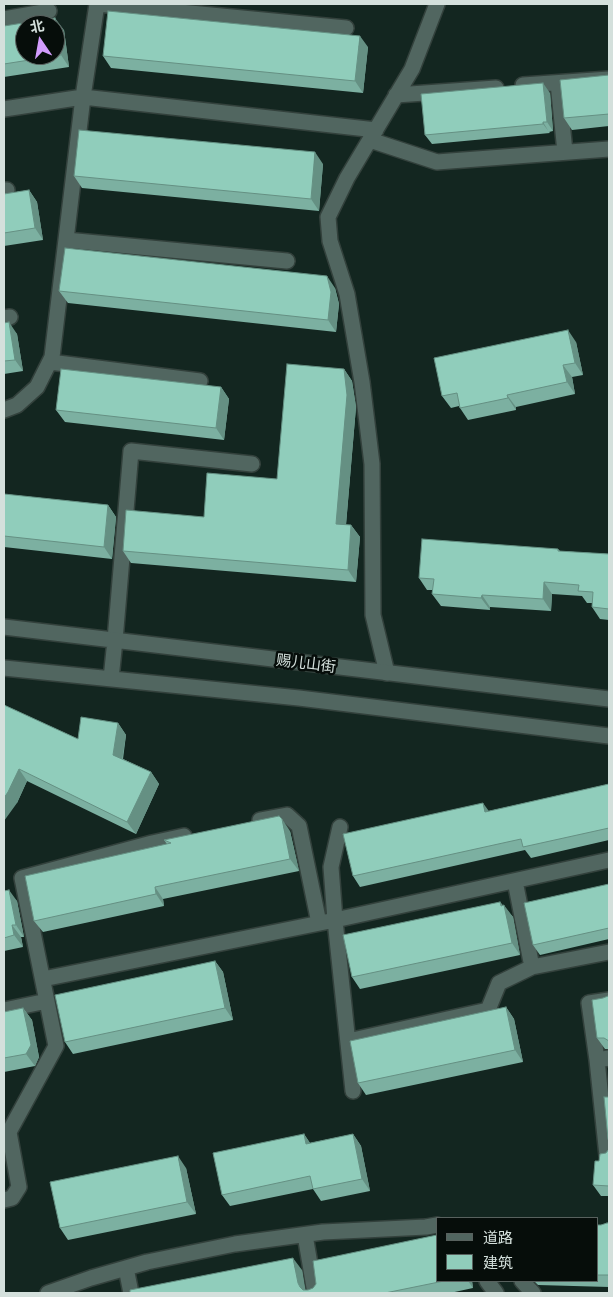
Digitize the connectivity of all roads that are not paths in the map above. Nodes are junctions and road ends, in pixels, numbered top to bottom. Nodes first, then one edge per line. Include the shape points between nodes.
1 (437, 4) edge
2 (49, 11) dead end
3 (4, 19) edge
4 (346, 28) dead end
5 (609, 79) edge
6 (558, 83) junction
7 (396, 95) junction
8 (83, 97) junction
9 (4, 109) edge
10 (373, 135) junction
11 (609, 149) edge
12 (565, 152) junction
13 (66, 240) junction
14 (288, 261) dead end
15 (50, 362) junction
16 (200, 381) dead end
17 (4, 410) edge
18 (252, 464) dead end
19 (4, 628) edge
20 (115, 640) junction
21 (4, 668) edge
22 (387, 673) junction
23 (111, 679) junction
24 (609, 699) edge
25 (609, 736) edge
26 (248, 823) edge
27 (340, 827) dead end
28 (200, 833) edge
29 (609, 860) edge
30 (515, 881) junction
31 (335, 920) junction
32 (319, 923) junction
33 (609, 952) edge
34 (532, 967) junction
35 (42, 979) junction
36 (609, 1000) edge
37 (47, 1001) junction
38 (4, 1010) edge
39 (348, 1042) junction
40 (603, 1059) edge
41 (353, 1091) dead end
42 (7, 1133) edge
43 (609, 1156) edge
44 (4, 1200) edge
45 (436, 1225) edge
46 (306, 1235) junction
47 (126, 1268) junction
48 (488, 1282) edge
49 (523, 1282) edge
50 (48, 1293) edge
51 (131, 1293) edge
52 (315, 1293) edge
53 (496, 1293) edge
54 (533, 1293) edge

1 - 7 street via 412,70
2 - 3 street
4 - 8 street via 97,4
5 - 6 street
6 - 7 street
6 - 12 street
7 - 10 street
8 - 9 street
8 - 10 street
8 - 13 street
10 - 12 street via 437,162
10 - 22 street via 328,217 330,241 347,294 364,400 372,464 373,615
11 - 12 street
13 - 14 street
13 - 15 street
15 - 16 street
15 - 17 street via 37,388 17,405
18 - 20 street via 131,451
19 - 20 street, 赐儿山街
20 - 22 street, 赐儿山街
20 - 23 street
21 - 23 street
22 - 24 street, 赐儿山街
23 - 25 street via 299,698
26 - 32 street via 287,815 299,826
27 - 31 street via 331,867
28 - 35 street via 22,878
29 - 30 street
30 - 31 street
30 - 34 street
31 - 32 street
31 - 39 street
32 - 35 street
33 - 34 street
34 - 39 street via 499,984 488,1010
35 - 37 street
36 - 40 street via 589,1003
37 - 38 street
37 - 42 street via 56,1046
39 - 41 street
40 - 43 street
42 - 44 street via 19,1187 12,1198
45 - 46 street
46 - 47 street via 235,1244
46 - 52 street
47 - 50 street
47 - 51 street
48 - 53 street
49 - 54 street

